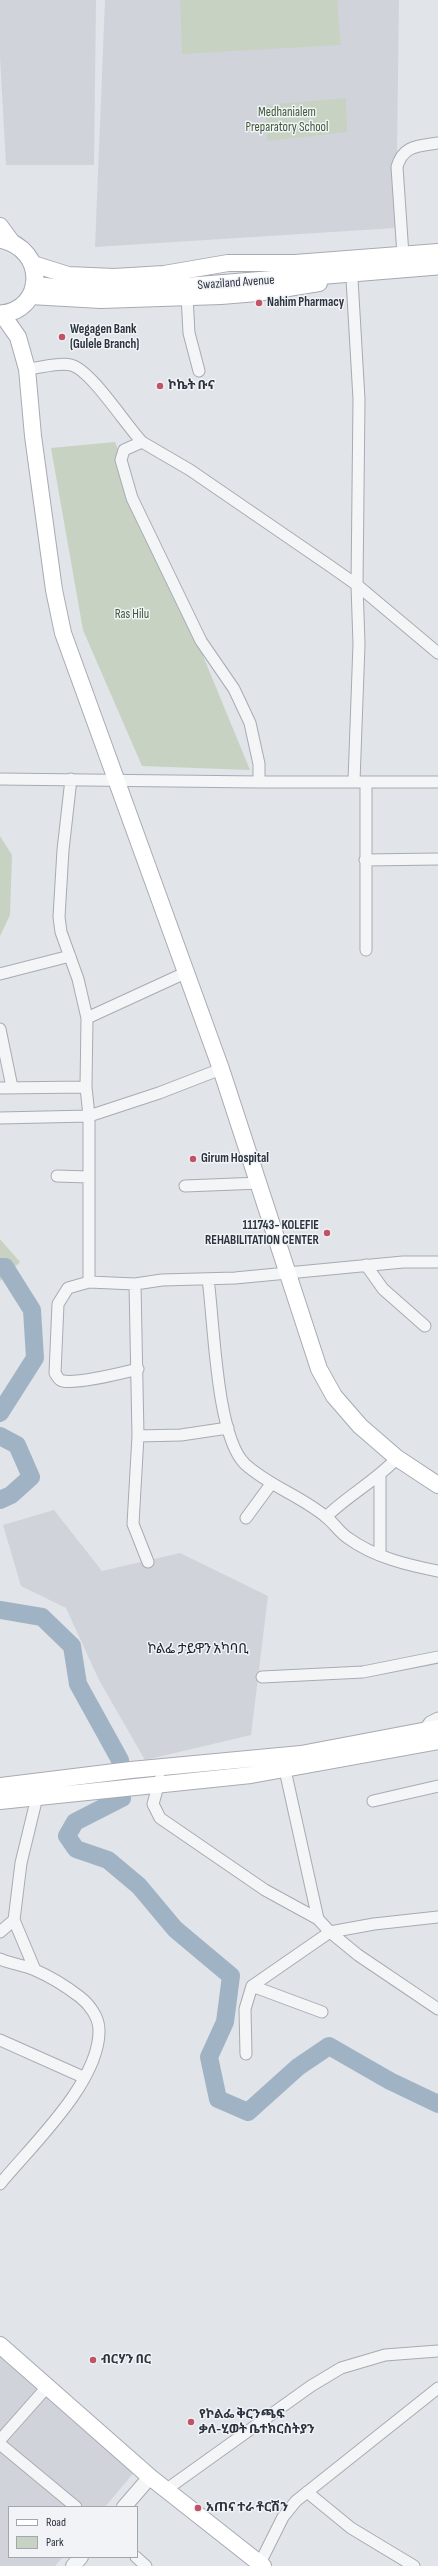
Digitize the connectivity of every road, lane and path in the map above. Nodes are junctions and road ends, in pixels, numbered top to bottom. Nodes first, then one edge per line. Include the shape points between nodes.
1 (438, 143) edge
2 (0, 226) edge
3 (6, 240) edge
4 (438, 252) edge
5 (403, 255) junction
6 (438, 260) edge
7 (438, 266) edge
8 (438, 272) edge
9 (33, 280) junction
10 (352, 280) junction
11 (187, 296) junction
12 (1, 314) edge
13 (27, 369) junction
14 (199, 371) dead end
15 (142, 442) junction
16 (357, 585) junction
17 (438, 653) edge
18 (0, 779) edge
19 (71, 779) junction
20 (116, 779) junction
21 (354, 781) junction
22 (259, 782) junction
23 (438, 782) edge
24 (366, 783) junction
25 (438, 859) edge
26 (365, 860) junction
27 (366, 950) dead end
28 (70, 956) junction
29 (0, 974) edge
30 (185, 974) junction
31 (87, 1018) junction
32 (0, 1029) edge
33 (221, 1069) junction
34 (12, 1087) junction
35 (86, 1087) junction
36 (0, 1088) edge
37 (89, 1116) junction
38 (0, 1118) edge
39 (57, 1176) dead end
40 (88, 1177) junction
41 (260, 1183) junction
42 (185, 1186) dead end
43 (438, 1262) edge
44 (366, 1265) junction
45 (288, 1272) junction
46 (208, 1279) junction
47 (89, 1282) junction
48 (135, 1284) junction
49 (425, 1326) dead end
50 (138, 1369) junction
51 (228, 1428) junction
52 (138, 1436) junction
53 (397, 1458) junction
54 (380, 1476) junction
55 (271, 1484) junction
56 (438, 1485) edge
57 (326, 1517) junction
58 (246, 1518) dead end
59 (380, 1555) junction
60 (148, 1562) dead end
61 (438, 1571) edge
62 (438, 1658) edge
63 (262, 1677) dead end
64 (438, 1718) edge
65 (431, 1729) edge
66 (438, 1741) edge
67 (162, 1767) junction
68 (285, 1770) junction
69 (159, 1783) junction
70 (0, 1786) edge
71 (438, 1786) edge
72 (37, 1797) junction
73 (0, 1800) edge
74 (373, 1801) dead end
75 (438, 1917) edge
76 (318, 1919) junction
77 (14, 1920) junction
78 (0, 1932) edge
79 (330, 1932) junction
80 (0, 1959) edge
81 (35, 1970) junction
82 (252, 1986) junction
83 (438, 2009) edge
84 (322, 2012) dead end
85 (0, 2040) edge
86 (246, 2054) dead end
87 (83, 2078) junction
88 (0, 2184) edge
89 (0, 2345) edge
90 (438, 2350) edge
91 (47, 2387) junction
92 (438, 2388) edge
93 (0, 2440) edge
94 (0, 2444) edge
95 (150, 2477) junction
96 (167, 2489) junction
97 (307, 2492) junction
98 (75, 2506) edge
99 (125, 2506) edge
100 (80, 2558) edge
101 (137, 2558) edge
102 (261, 2565) edge
103 (73, 2566) edge
104 (146, 2566) edge
105 (414, 2566) edge

1 - 5 street via 413,147 405,150 400,156 398,167
2 - 3 main road
3 - 9 main road via 22,248
4 - 5 main road
5 - 9 main road via 295,263 228,263 164,274 114,277 68,275
6 - 9 main road, Swaziland Avenue via 125,286 79,286
7 - 9 main road, Swaziland Avenue via 131,291 80,291
8 - 10 main road
9 - 11 main road via 101,300
9 - 12 main road via 13,311
10 - 11 main road via 257,293
10 - 16 street via 359,399
11 - 14 street via 189,333
12 - 13 main road via 18,337
13 - 15 street via 70,365 82,371
13 - 20 main road via 33,436 60,619 69,652
15 - 16 street via 190,470
15 - 22 street via 124,450 122,454 121,460 132,498 202,642 242,705 255,743
16 - 17 street
16 - 21 street via 359,644
18 - 19 street
19 - 20 street
19 - 28 street via 59,917
20 - 22 street
20 - 30 main road
21 - 22 street
21 - 24 street
23 - 24 street
24 - 26 street
25 - 26 street
26 - 27 street
28 - 29 street
28 - 31 street
30 - 31 street
30 - 33 main road
31 - 35 street
32 - 34 street
33 - 37 street
33 - 41 main road
34 - 35 street
34 - 36 street
35 - 37 street
37 - 38 street
37 - 40 street
39 - 40 street
40 - 47 street
41 - 42 street
41 - 45 main road
43 - 44 street
44 - 45 street
44 - 49 street via 383,1289
45 - 46 street
45 - 53 main road via 308,1340 327,1385 360,1426
46 - 48 street via 162,1280
46 - 51 street
47 - 48 street
47 - 50 street via 68,1288 58,1304 56,1376 62,1382
48 - 50 street
50 - 52 street
51 - 52 street via 181,1435
51 - 55 street via 241,1460
52 - 60 street via 134,1524
53 - 54 street
53 - 56 main road
54 - 57 street via 352,1493
54 - 59 street
55 - 57 street
55 - 58 street
57 - 59 street via 348,1539
59 - 61 street
62 - 63 street via 362,1672
64 - 65 street via 430,1722
65 - 67 main road via 301,1754
66 - 68 main road
67 - 69 street
67 - 70 main road
68 - 69 main road
68 - 76 street
69 - 72 main road
69 - 76 street via 153,1804 160,1818 265,1890
71 - 74 street
72 - 73 main road
72 - 77 street via 20,1863
75 - 79 street
76 - 79 street
77 - 78 street
77 - 81 street
79 - 82 street
79 - 83 street via 375,1968
80 - 81 street
81 - 87 street via 80,1997 96,2018 98,2040 91,2064
82 - 84 street
82 - 86 street via 245,2009
85 - 87 street
87 - 88 street via 49,2128
89 - 91 main road
90 - 96 street via 385,2355 341,2368 311,2386
91 - 93 street
91 - 95 main road
92 - 97 street
94 - 98 street
95 - 96 main road
95 - 99 street
96 - 102 main road
97 - 102 street via 283,2517
97 - 105 street via 351,2528
100 - 103 street
101 - 104 street

